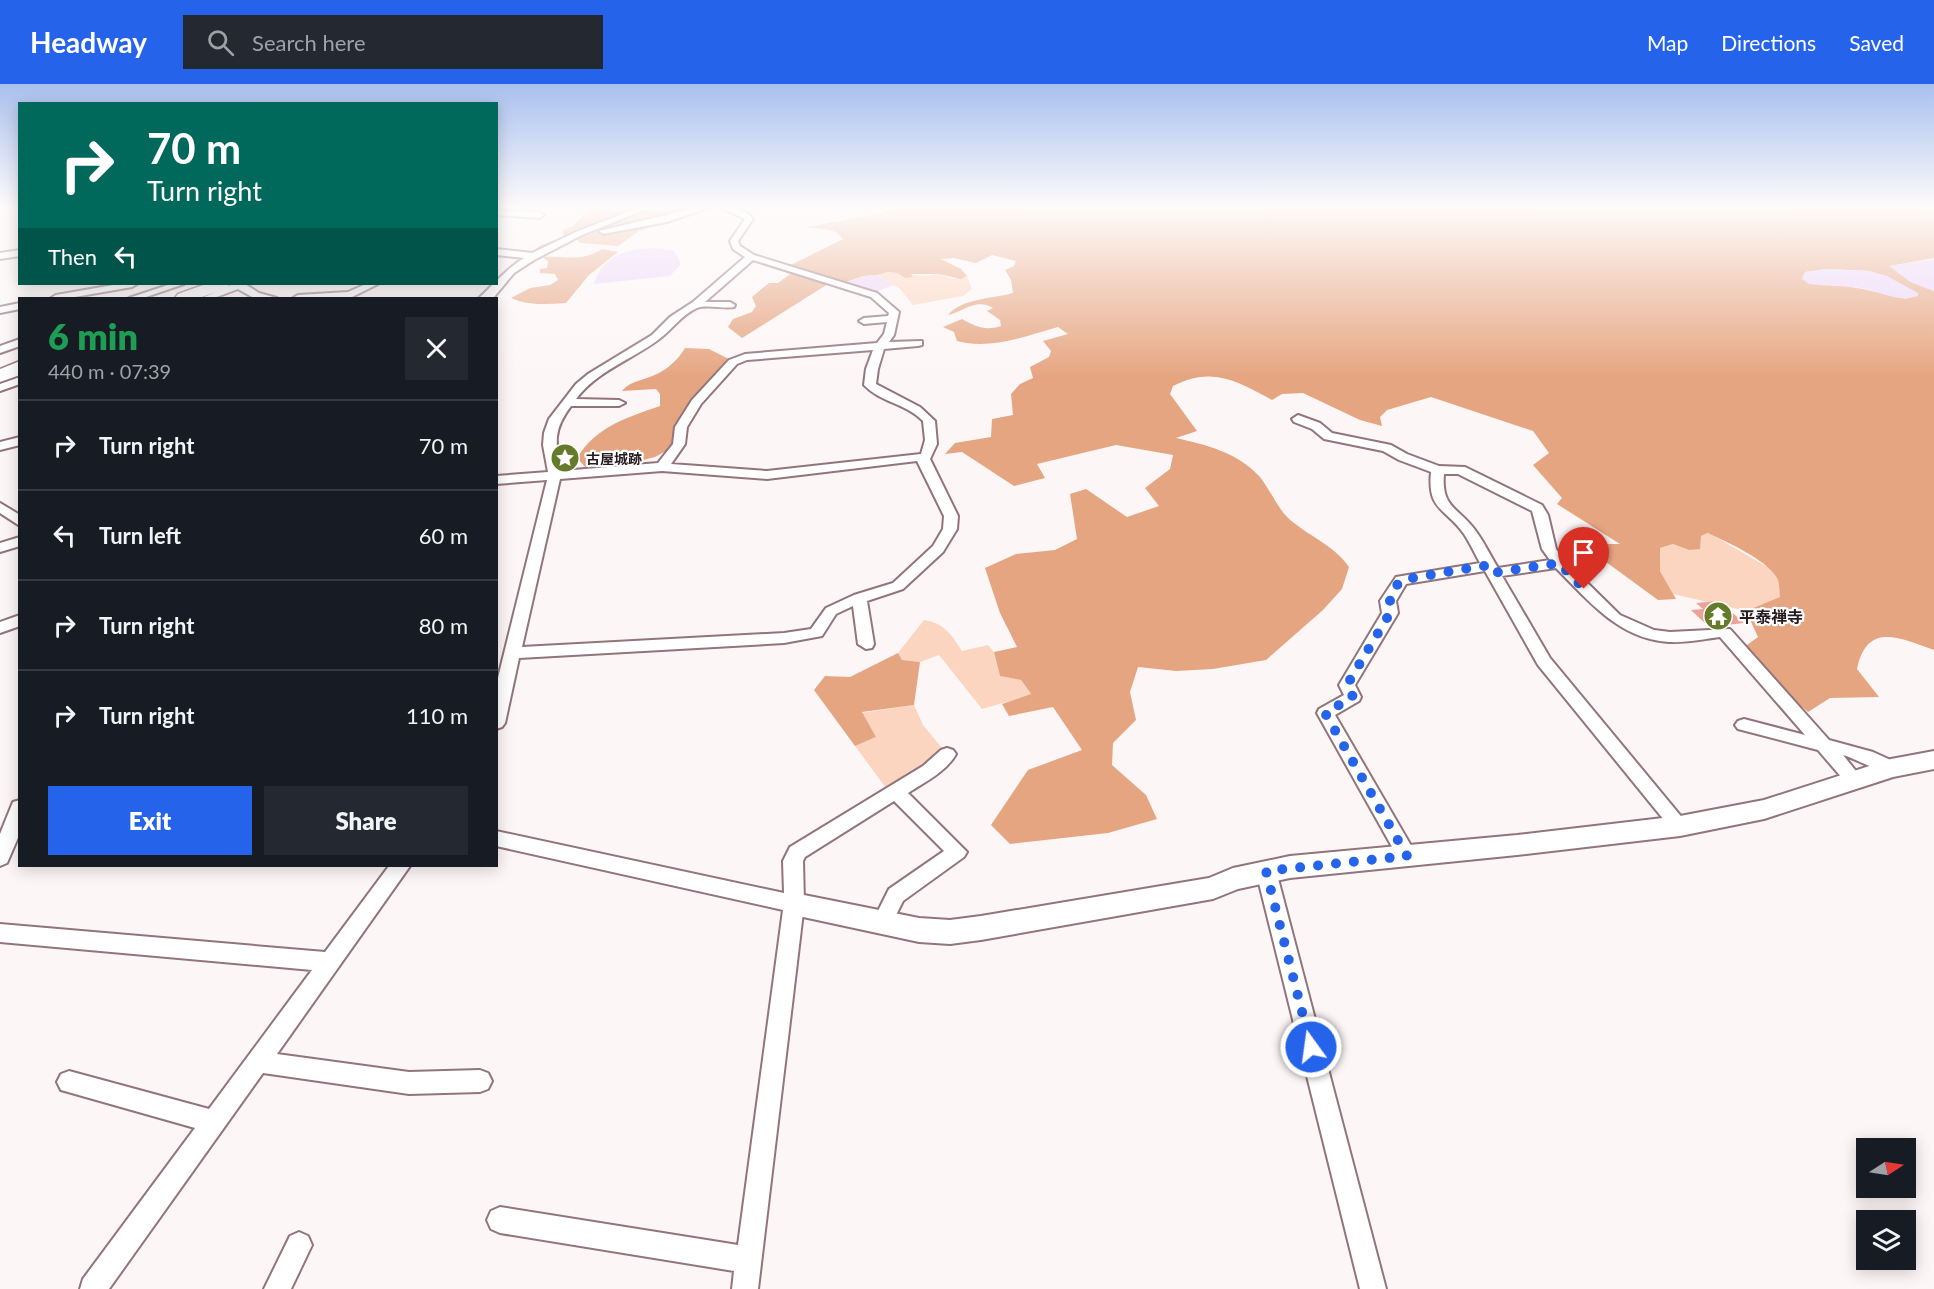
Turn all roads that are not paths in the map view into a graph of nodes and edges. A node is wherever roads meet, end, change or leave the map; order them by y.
1 (520, 264) edge
2 (744, 264) edge
3 (774, 264) edge
4 (127, 285) edge
5 (176, 285) edge
6 (231, 285) edge
7 (233, 285) edge
8 (236, 285) edge
9 (371, 285) edge
10 (61, 297) edge
11 (137, 297) edge
12 (188, 297) edge
13 (209, 297) edge
14 (251, 297) edge
15 (350, 297) edge
16 (486, 297) edge
17 (730, 305) dead end
18 (18, 306) edge
19 (704, 307) junction
20 (0, 310) edge
21 (892, 319) junction
22 (864, 321) dead end
23 (18, 343) edge
24 (918, 343) dead end
25 (880, 346) junction
26 (0, 350) edge
27 (18, 358) edge
28 (0, 364) edge
29 (18, 367) edge
30 (0, 374) edge
31 (18, 381) edge
32 (0, 388) edge
33 (566, 402) junction
34 (619, 403) dead end
35 (1298, 418) dead end
36 (18, 442) edge
37 (0, 446) edge
38 (924, 459) junction
39 (662, 467) junction
40 (1438, 470) junction
41 (555, 474) junction
42 (498, 480) edge
43 (0, 507) edge
44 (18, 520) edge
45 (18, 542) edge
46 (0, 548) edge
47 (1559, 563) junction
48 (1491, 569) junction
49 (859, 598) junction
50 (18, 621) edge
51 (0, 628) edge
52 (866, 644) dead end
53 (515, 652) junction
54 (498, 716) edge
55 (1744, 725) dead end
56 (1823, 744) junction
57 (947, 754) dead end
58 (1934, 760) edge
59 (1891, 768) junction
60 (1855, 781) junction
61 (896, 792) junction
62 (18, 812) edge
63 (1680, 826) junction
64 (498, 838) edge
65 (1407, 856) junction
66 (0, 858) edge
67 (399, 867) edge
68 (1266, 871) junction
69 (794, 904) junction
70 (882, 923) junction
71 (0, 933) edge
72 (330, 962) junction
73 (258, 1062) junction
74 (480, 1081) dead end
75 (69, 1082) dead end
76 (214, 1122) junction
77 (500, 1220) dead end
78 (299, 1245) dead end
79 (750, 1260) junction
80 (93, 1289) edge
81 (277, 1289) edge
82 (745, 1289) edge
83 (1373, 1289) edge

1 - 16 street
2 - 19 street
3 - 21 street
4 - 10 street
5 - 11 street
6 - 12 highway
7 - 13 street
8 - 14 street
9 - 15 street
17 - 19 street
18 - 20 street
19 - 33 street
21 - 22 street
21 - 25 street
23 - 26 street
24 - 25 street
25 - 38 street
25 - 39 street
27 - 28 highway
29 - 30 highway
31 - 32 street
33 - 34 street
33 - 41 street
35 - 40 street
36 - 37 street
38 - 39 street
38 - 49 street
39 - 41 street
40 - 47 street
40 - 48 street
41 - 42 street
41 - 53 street
43 - 44 street
45 - 46 street
47 - 48 street
47 - 56 street
48 - 63 street
48 - 65 street
49 - 52 street
49 - 53 street
50 - 51 street
53 - 54 street
55 - 56 street
56 - 59 street
56 - 60 street
57 - 61 street
58 - 59 street
59 - 60 street
60 - 63 street
61 - 69 street
61 - 70 street
62 - 66 street
63 - 65 street
64 - 69 street
65 - 68 street
67 - 72 street
68 - 70 street
68 - 83 street
69 - 70 street
69 - 79 street
71 - 72 street
72 - 73 street
73 - 74 street
73 - 76 street
75 - 76 street
76 - 80 street
77 - 79 street
78 - 81 street
79 - 82 street

